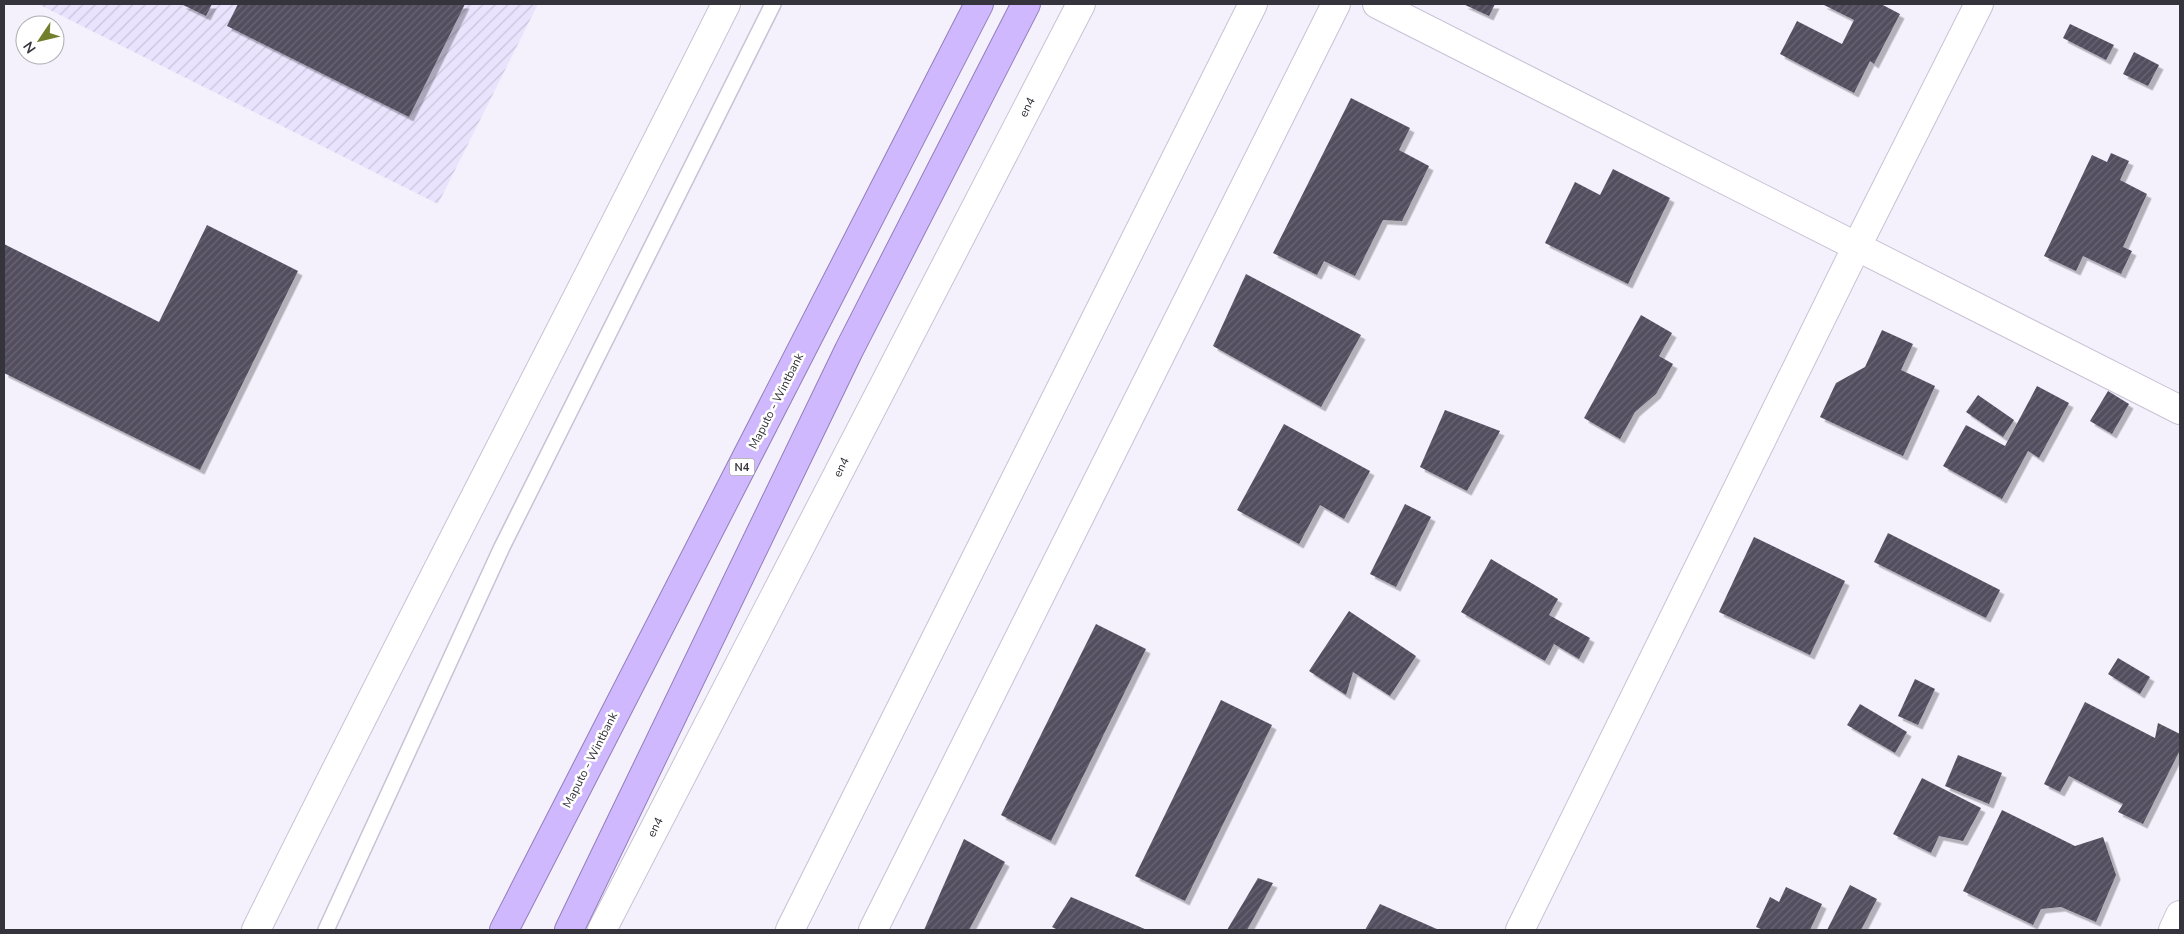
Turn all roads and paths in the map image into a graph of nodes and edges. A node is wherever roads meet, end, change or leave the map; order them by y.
1 (726, 4) edge
2 (773, 4) edge
3 (979, 4) edge
4 (1026, 4) edge
5 (1081, 4) edge
6 (1253, 4) edge
7 (1336, 4) edge
8 (1378, 4) edge
9 (1979, 4) edge
10 (1857, 246) junction
11 (2180, 410) edge
12 (2180, 915) edge
13 (256, 930) edge
14 (326, 930) edge
15 (504, 930) edge
16 (569, 930) edge
17 (602, 930) edge
18 (790, 930) edge
19 (873, 930) edge
20 (1520, 930) edge
21 (2173, 930) edge

1 - 13 street
2 - 14 lane
3 - 15 highway, Maputo - Wintbank / N4
4 - 16 highway
5 - 17 street, en4
6 - 18 street
7 - 19 street
8 - 10 street
9 - 10 street
10 - 11 street
10 - 20 street
12 - 21 street

